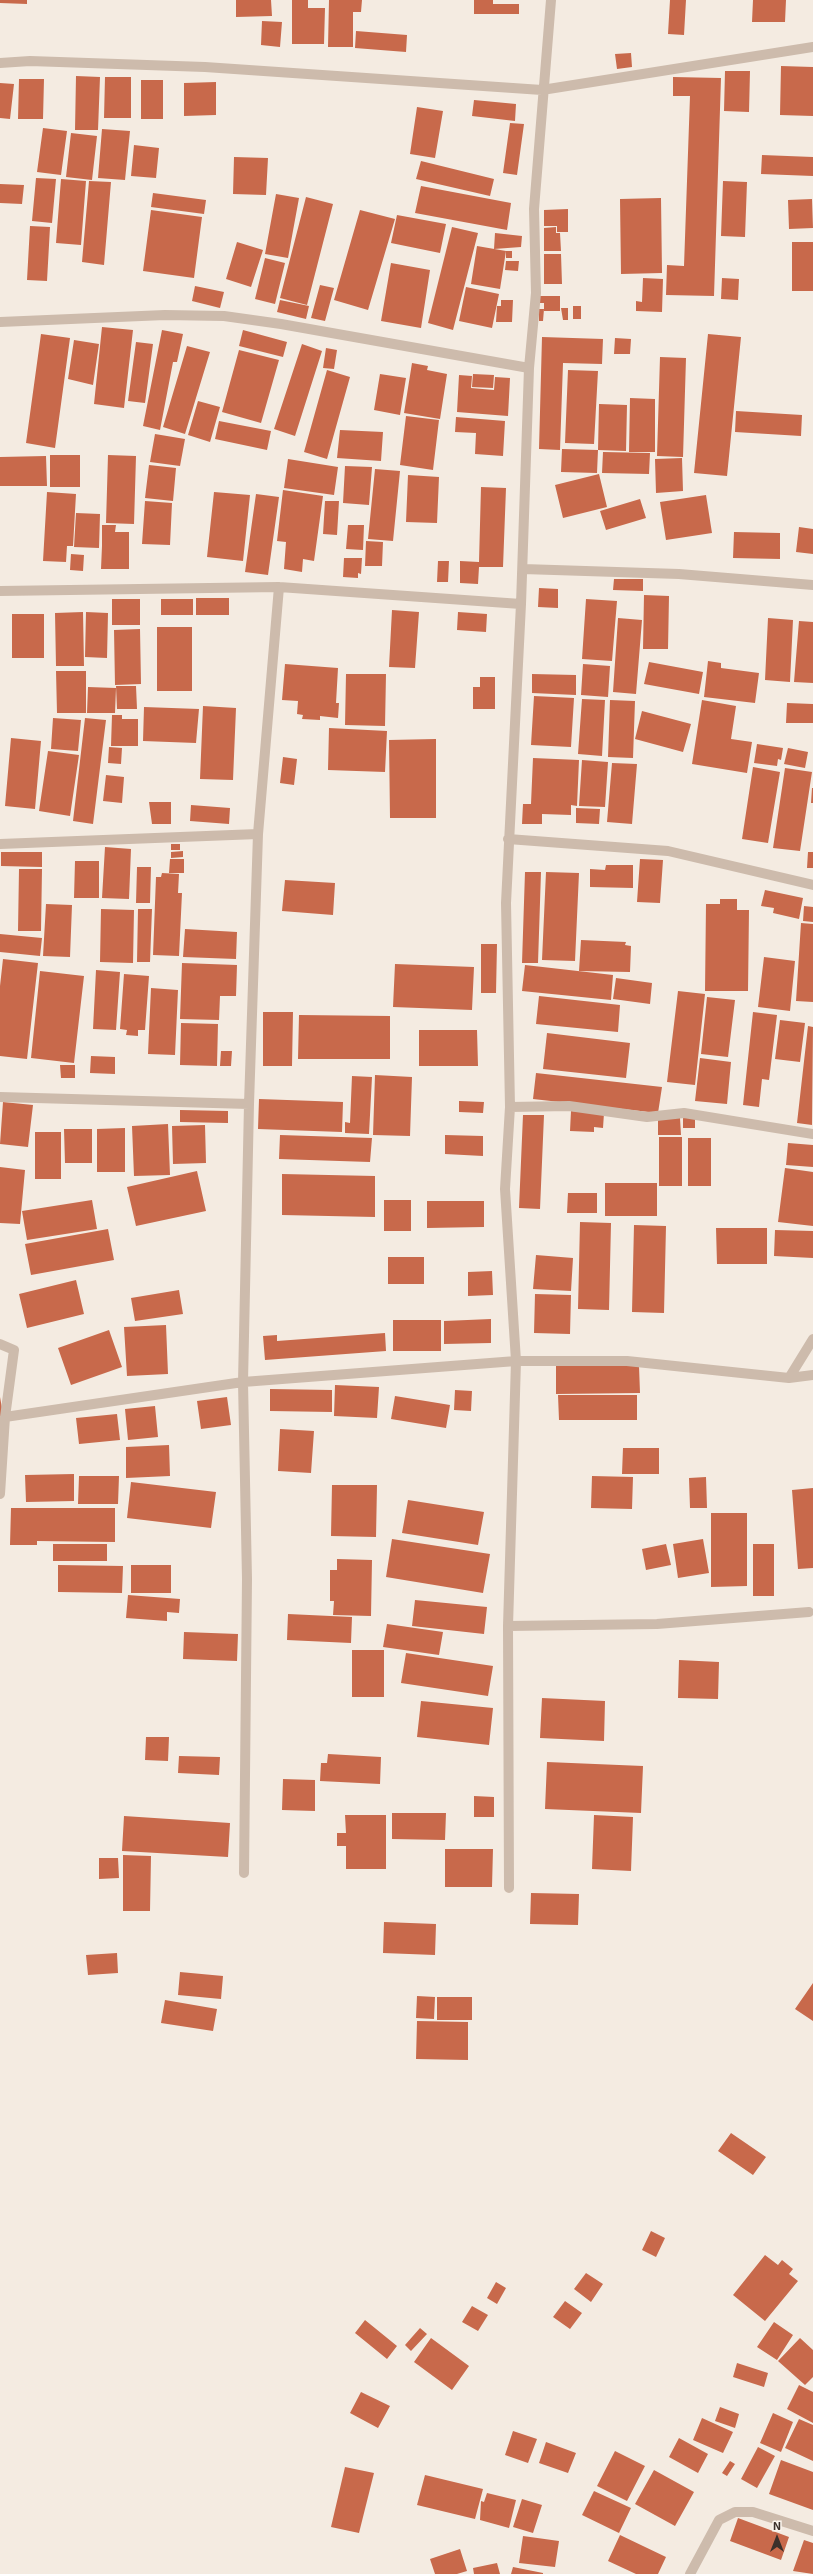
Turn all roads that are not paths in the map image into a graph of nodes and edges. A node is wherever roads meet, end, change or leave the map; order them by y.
1 (551, 0) edge
2 (813, 47) edge
3 (0, 63) edge
4 (542, 90) junction
5 (0, 322) edge
6 (528, 368) junction
7 (523, 569) junction
8 (813, 585) edge
9 (279, 587) junction
10 (0, 591) edge
11 (521, 604) junction
12 (258, 834) junction
13 (508, 839) junction
14 (0, 844) edge
15 (813, 885) edge
16 (0, 1096) edge
17 (249, 1104) junction
18 (510, 1107) junction
19 (813, 1134) edge
20 (813, 1339) edge
21 (0, 1344) edge
22 (516, 1361) junction
23 (813, 1375) edge
24 (789, 1378) junction
25 (243, 1382) junction
26 (5, 1417) junction
27 (0, 1494) edge
28 (809, 1612) dead end
29 (508, 1626) junction
30 (244, 1874) dead end
31 (509, 1888) dead end
32 (813, 2532) edge
33 (690, 2574) edge

1 - 4 street
2 - 4 street
3 - 4 street
4 - 6 street
5 - 6 street
6 - 7 street
7 - 8 street
7 - 11 street
9 - 10 street
9 - 11 street
9 - 12 street
11 - 13 street
12 - 14 street
12 - 17 street
13 - 15 street
13 - 18 street
16 - 17 street
17 - 25 street
18 - 19 street
18 - 22 street
20 - 24 street
21 - 26 street
22 - 24 street
22 - 25 street
22 - 29 street
23 - 24 street
25 - 26 street
25 - 30 street
26 - 27 street
28 - 29 street
29 - 31 street
32 - 33 street

